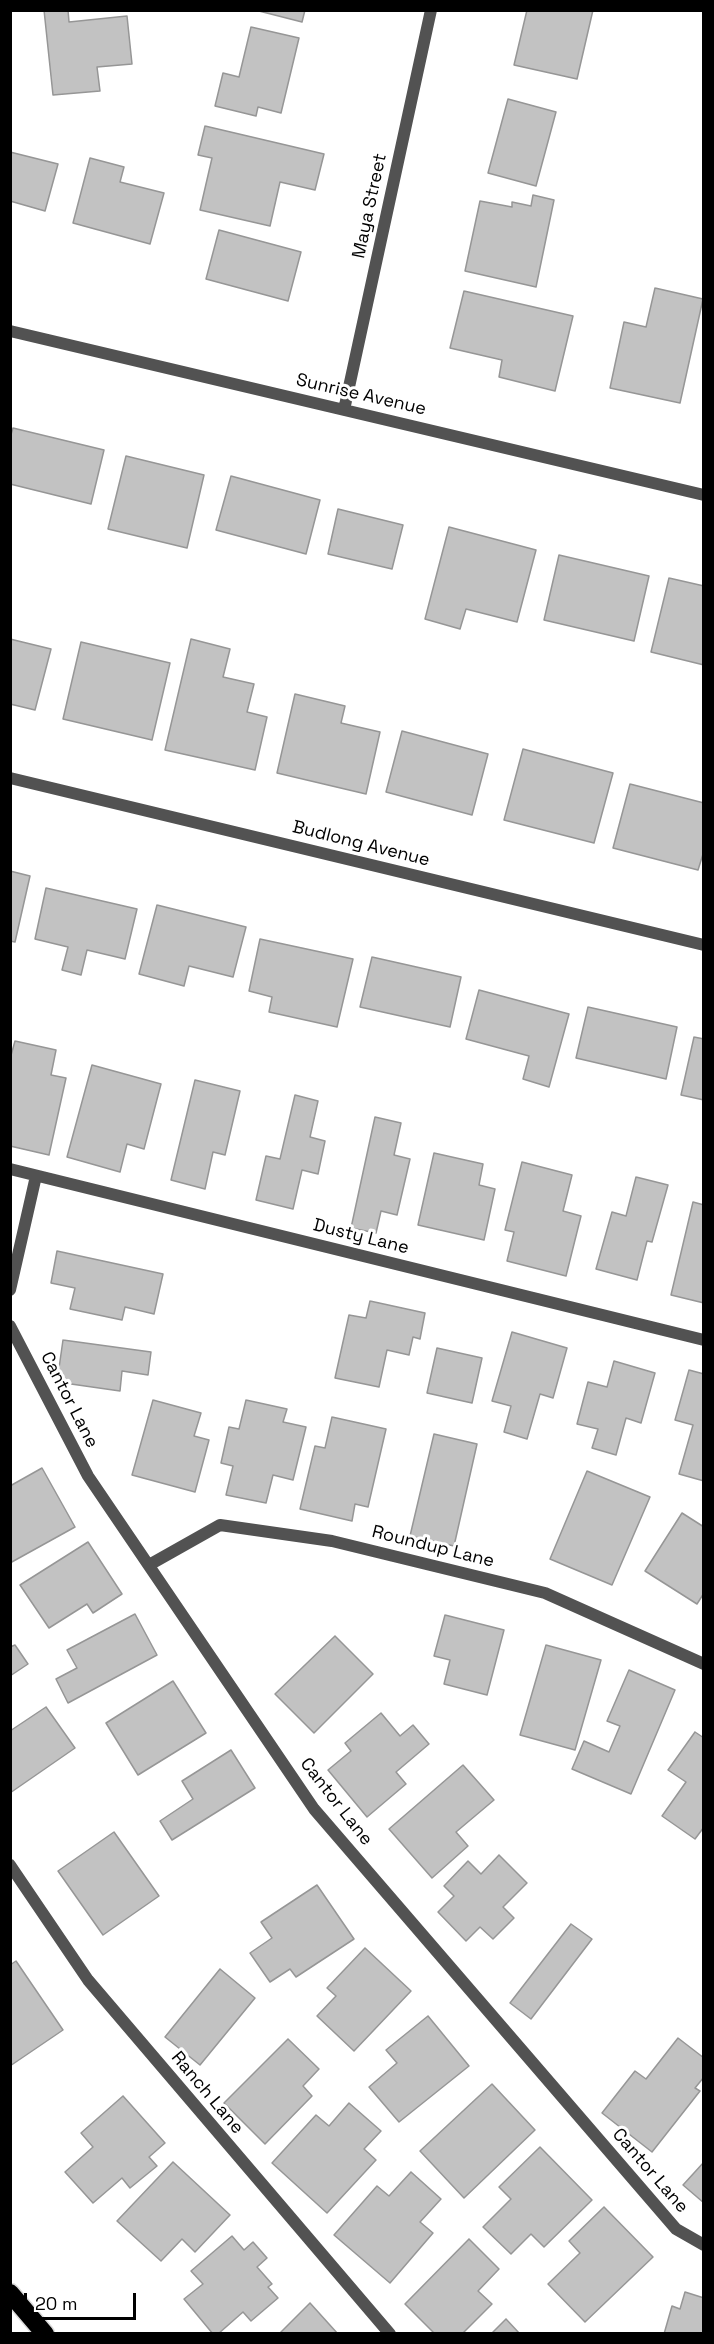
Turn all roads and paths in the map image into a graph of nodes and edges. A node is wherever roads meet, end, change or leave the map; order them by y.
1 (431, 10) edge
2 (10, 331) edge
3 (344, 410) junction
4 (704, 495) edge
5 (10, 778) edge
6 (704, 945) edge
7 (10, 1169) edge
8 (36, 1176) junction
9 (10, 1290) edge
10 (10, 1326) edge
11 (704, 1340) edge
12 (149, 1565) junction
13 (704, 1664) edge
14 (10, 1865) edge
15 (704, 2245) edge
16 (10, 2293) edge
17 (45, 2334) edge
18 (390, 2334) edge

1 - 3 street, Maya Street
2 - 3 street, Sunrise Avenue
3 - 4 street, Sunrise Avenue
5 - 6 street, Budlong Avenue
7 - 8 street, Dusty Lane
8 - 9 street
8 - 11 street, Dusty Lane
10 - 12 street, Cantor Lane
12 - 13 street, Roundup Lane
12 - 15 street, Cantor Lane
14 - 18 street, Ranch Lane
16 - 17 highway

